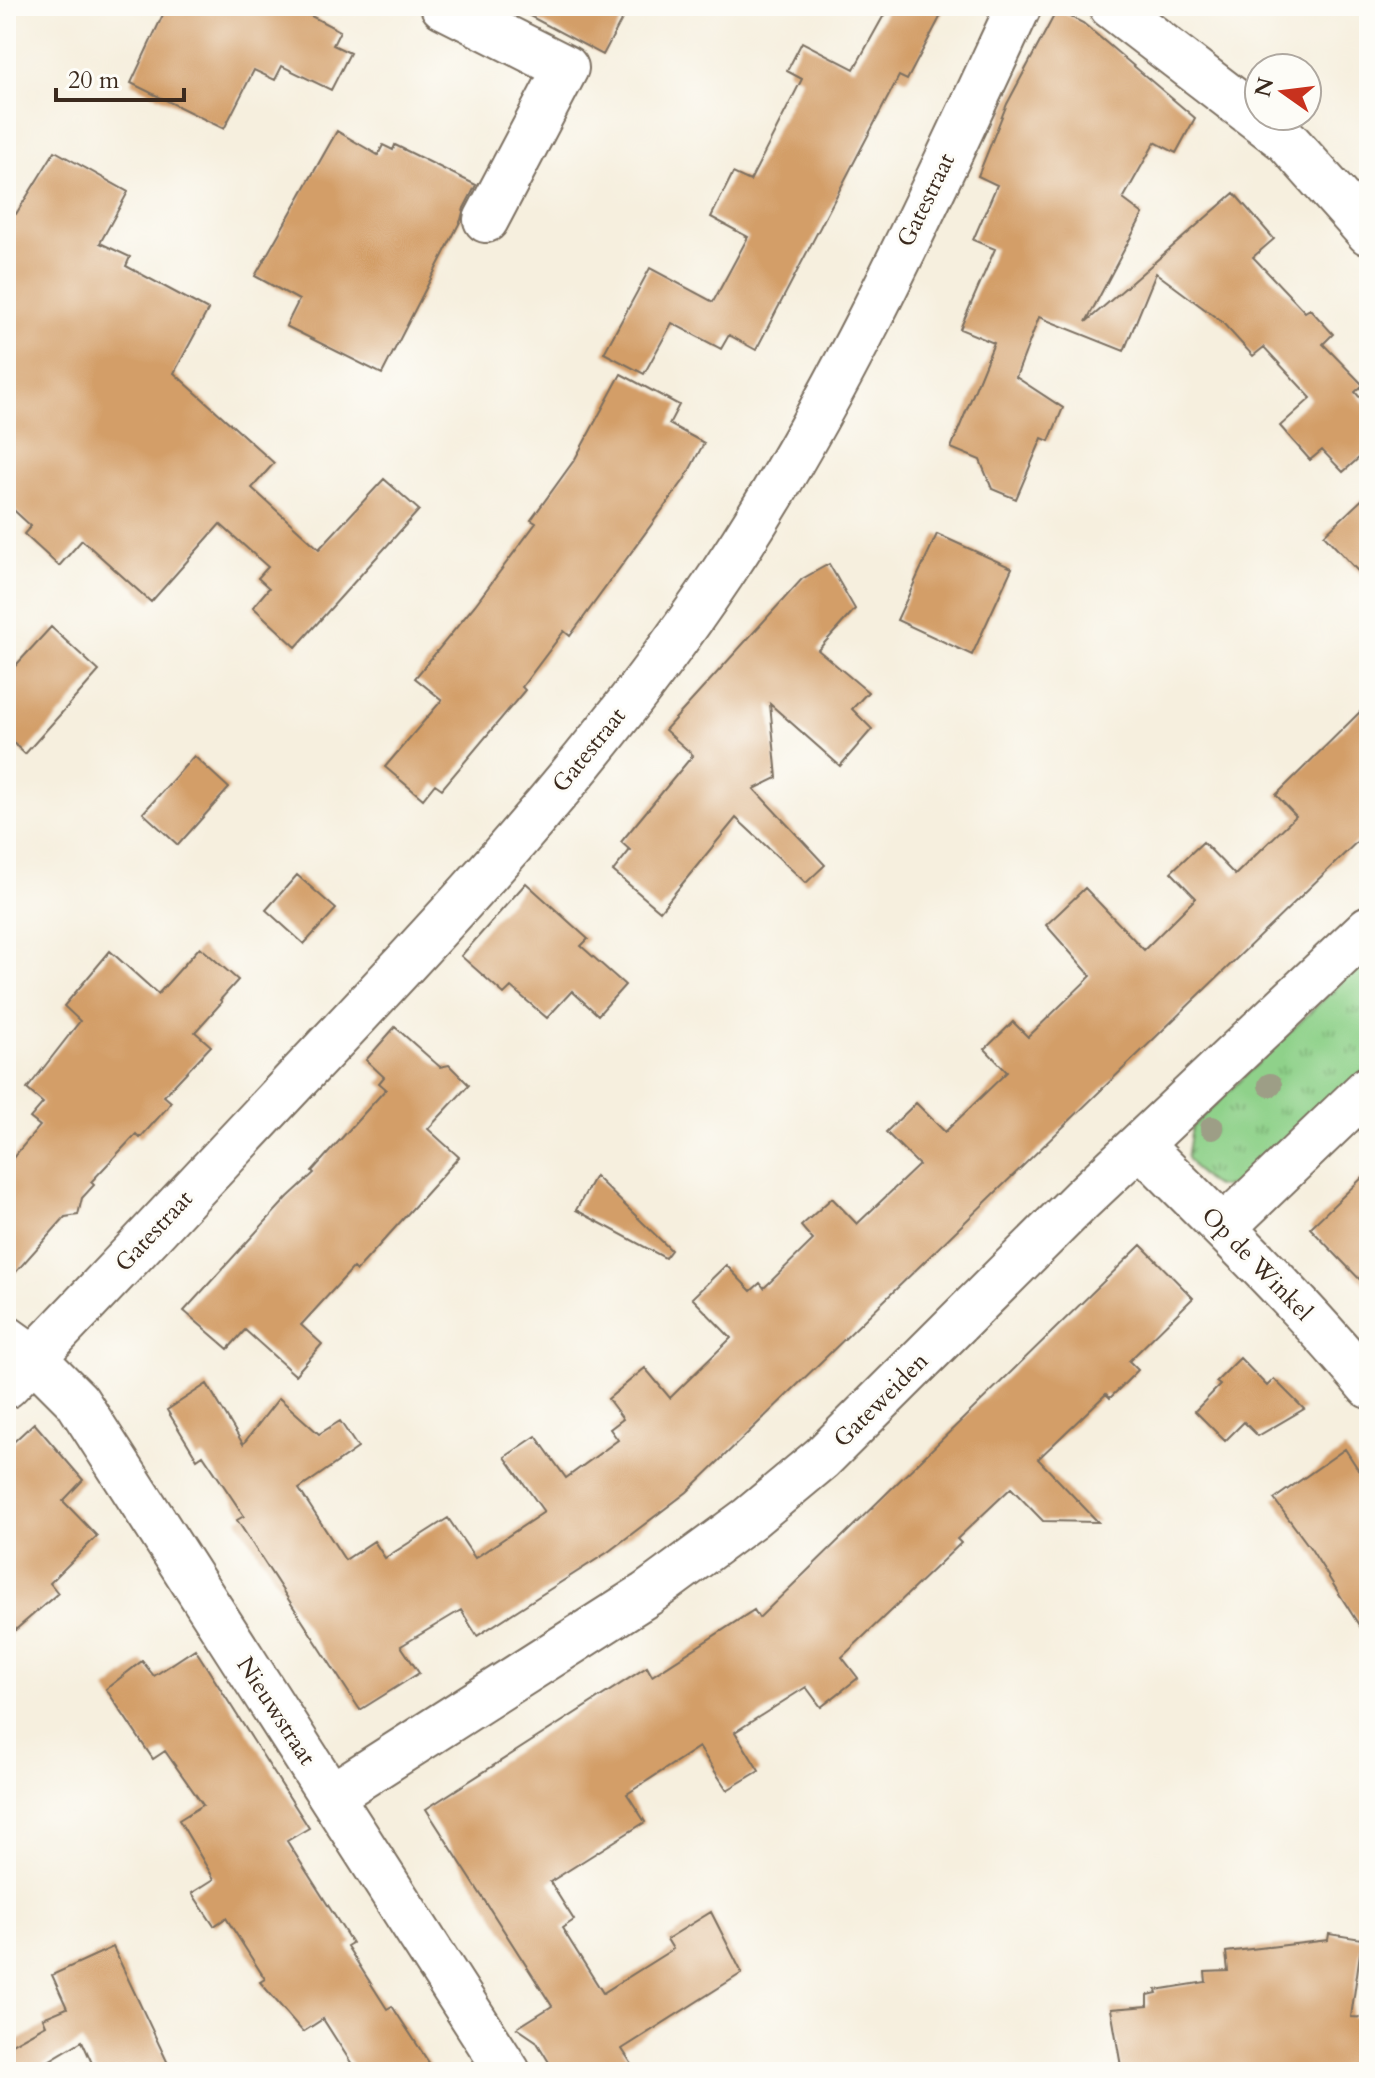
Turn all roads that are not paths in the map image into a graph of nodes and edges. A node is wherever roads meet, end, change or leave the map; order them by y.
1 (443, 6) edge
2 (1019, 6) edge
3 (1111, 6) edge
4 (486, 220) dead end
5 (1369, 233) edge
6 (1369, 928) edge
7 (1369, 1088) edge
8 (1141, 1146) junction
9 (1223, 1228) junction
10 (15, 1361) edge
11 (1369, 1386) edge
12 (331, 1796) junction
13 (508, 2072) edge

1 - 4 street
2 - 10 street, Gatestraat
3 - 5 street
6 - 8 street, Gateweiden
7 - 9 street
8 - 9 street, Op de Winkel
8 - 12 street, Gateweiden
9 - 11 street, Op de Winkel
10 - 12 street, Nieuwstraat
12 - 13 street, Nieuwstraat

